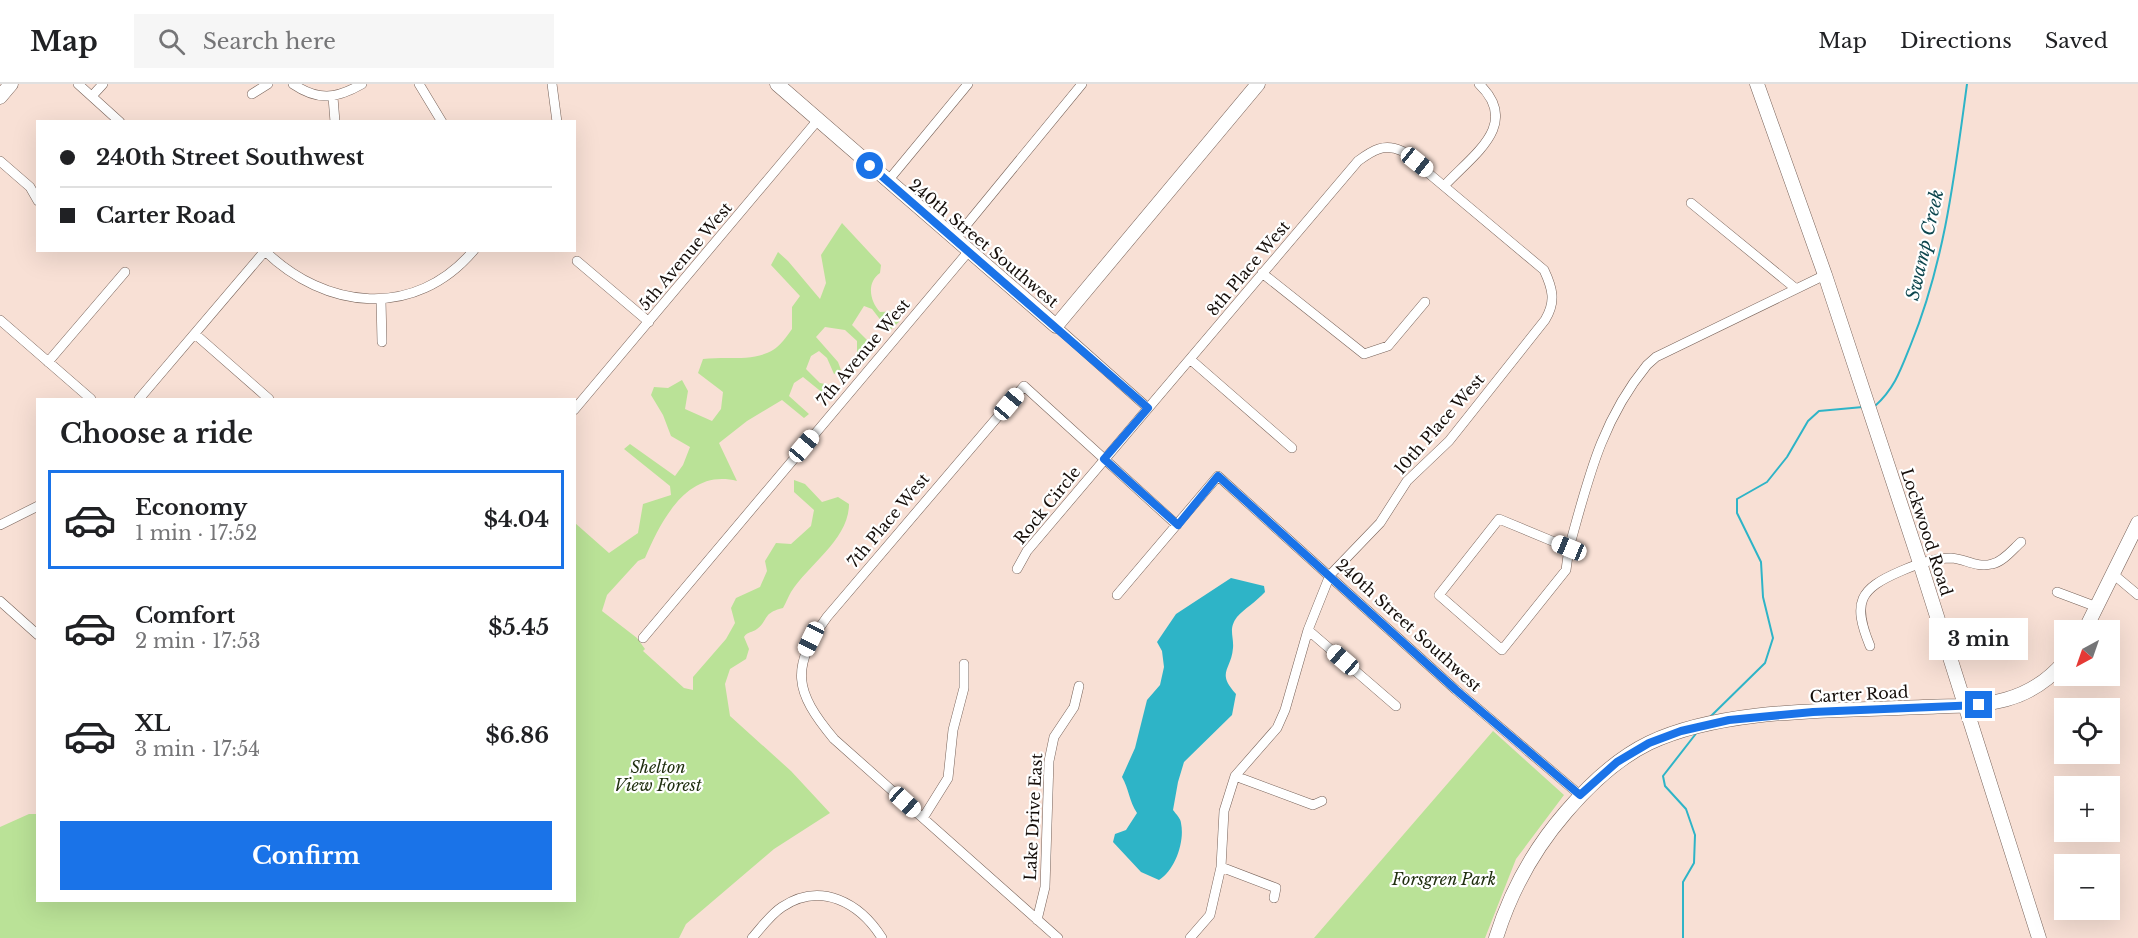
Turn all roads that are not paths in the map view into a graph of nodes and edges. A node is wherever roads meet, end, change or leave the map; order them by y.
1 (11, 84) edge
2 (78, 84) edge
3 (102, 84) edge
4 (268, 84) edge
5 (293, 84) edge
6 (362, 84) edge
7 (419, 84) edge
8 (552, 84) edge
9 (777, 84) edge
10 (968, 84) edge
11 (1082, 84) edge
12 (1258, 84) edge
13 (1479, 84) edge
14 (1757, 84) edge
15 (252, 94) dead end
16 (92, 96) junction
17 (0, 97) edge
18 (333, 97) junction
19 (118, 120) edge
20 (335, 120) edge
21 (441, 120) edge
22 (557, 120) edge
23 (817, 121) junction
24 (0, 161) edge
25 (887, 182) junction
26 (1445, 185) junction
27 (36, 198) edge
28 (1691, 203) dead end
29 (954, 240) junction
30 (263, 252) edge
31 (265, 252) edge
32 (472, 252) edge
33 (968, 252) junction
34 (577, 261) dead end
35 (125, 272) dead end
36 (1262, 273) junction
37 (1825, 275) junction
38 (1795, 288) junction
39 (381, 300) junction
40 (1425, 302) dead end
41 (0, 320) edge
42 (649, 322) junction
43 (1056, 326) junction
44 (195, 334) junction
45 (382, 342) dead end
46 (1191, 360) junction
47 (48, 362) junction
48 (90, 398) edge
49 (140, 398) edge
50 (268, 398) edge
51 (576, 408) edge
52 (1148, 408) junction
53 (1292, 448) dead end
54 (1104, 459) junction
55 (36, 507) edge
56 (2138, 523) edge
57 (0, 525) edge
58 (1178, 525) junction
59 (2021, 542) dead end
60 (1569, 548) junction
61 (1920, 563) junction
62 (1017, 569) dead end
63 (2113, 574) junction
64 (1330, 575) junction
65 (2057, 592) dead end
66 (1118, 595) dead end
67 (2138, 595) edge
68 (0, 602) edge
69 (2097, 607) junction
70 (2090, 620) edge
71 (1308, 630) junction
72 (36, 633) edge
73 (643, 638) dead end
74 (1870, 646) dead end
75 (964, 664) dead end
76 (2054, 672) edge
77 (1079, 686) dead end
78 (1396, 706) dead end
79 (1967, 706) junction
80 (1234, 776) junction
81 (1580, 795) junction
82 (1322, 801) dead end
83 (922, 818) junction
84 (1221, 867) junction
85 (1274, 898) dead end
86 (1036, 920) junction
87 (752, 938) edge
88 (882, 938) edge
89 (1058, 938) edge
90 (1190, 938) edge
91 (1496, 938) edge
92 (2039, 938) edge

1 - 17 street
2 - 16 street
3 - 16 street
4 - 15 street
5 - 18 street
6 - 18 street
7 - 21 street
8 - 22 street
9 - 23 street, 240th Street Southwest
10 - 25 street
11 - 29 street
12 - 43 street
13 - 26 street
14 - 37 street, Lockwood Road
16 - 19 street
18 - 20 street
23 - 25 street, 240th Street Southwest
23 - 42 street, 5th Avenue West
24 - 27 street
25 - 29 street, 240th Street Southwest
26 - 36 street, 8th Place West
26 - 64 street, 10th Place West
28 - 38 street
29 - 33 street, 240th Street Southwest
30 - 44 street
31 - 39 street
32 - 39 street
33 - 43 street, 240th Street Southwest
33 - 73 street, 7th Avenue West
34 - 42 street
35 - 47 street
36 - 40 street
36 - 46 street, 8th Place West
37 - 38 street
37 - 61 street, Lockwood Road
38 - 60 street
39 - 45 street
41 - 47 street
42 - 51 street, 5th Avenue West
43 - 52 street, 240th Street Southwest
44 - 49 street
44 - 50 street
46 - 52 street, 8th Place West
46 - 53 street
47 - 48 street
52 - 54 street, Rock Circle
54 - 58 street
54 - 62 street, Rock Circle
54 - 83 street, 7th Place West
55 - 57 street
56 - 63 street
58 - 64 street, 240th Street Southwest
58 - 66 street
59 - 61 street
60 - 60 street
61 - 74 street
61 - 79 street, Lockwood Road
63 - 67 street
63 - 69 street
64 - 71 street
64 - 81 street, 240th Street Southwest
65 - 69 street
68 - 72 street
69 - 70 street
71 - 78 street
71 - 80 street
75 - 83 street
76 - 79 street, Carter Road
77 - 86 street, Lake Drive East
79 - 81 street, Carter Road
79 - 92 street, Lockwood Road
80 - 82 street
80 - 84 street
81 - 91 street, Carter Road
83 - 86 street
84 - 85 street
84 - 90 street
86 - 89 street
87 - 88 street

